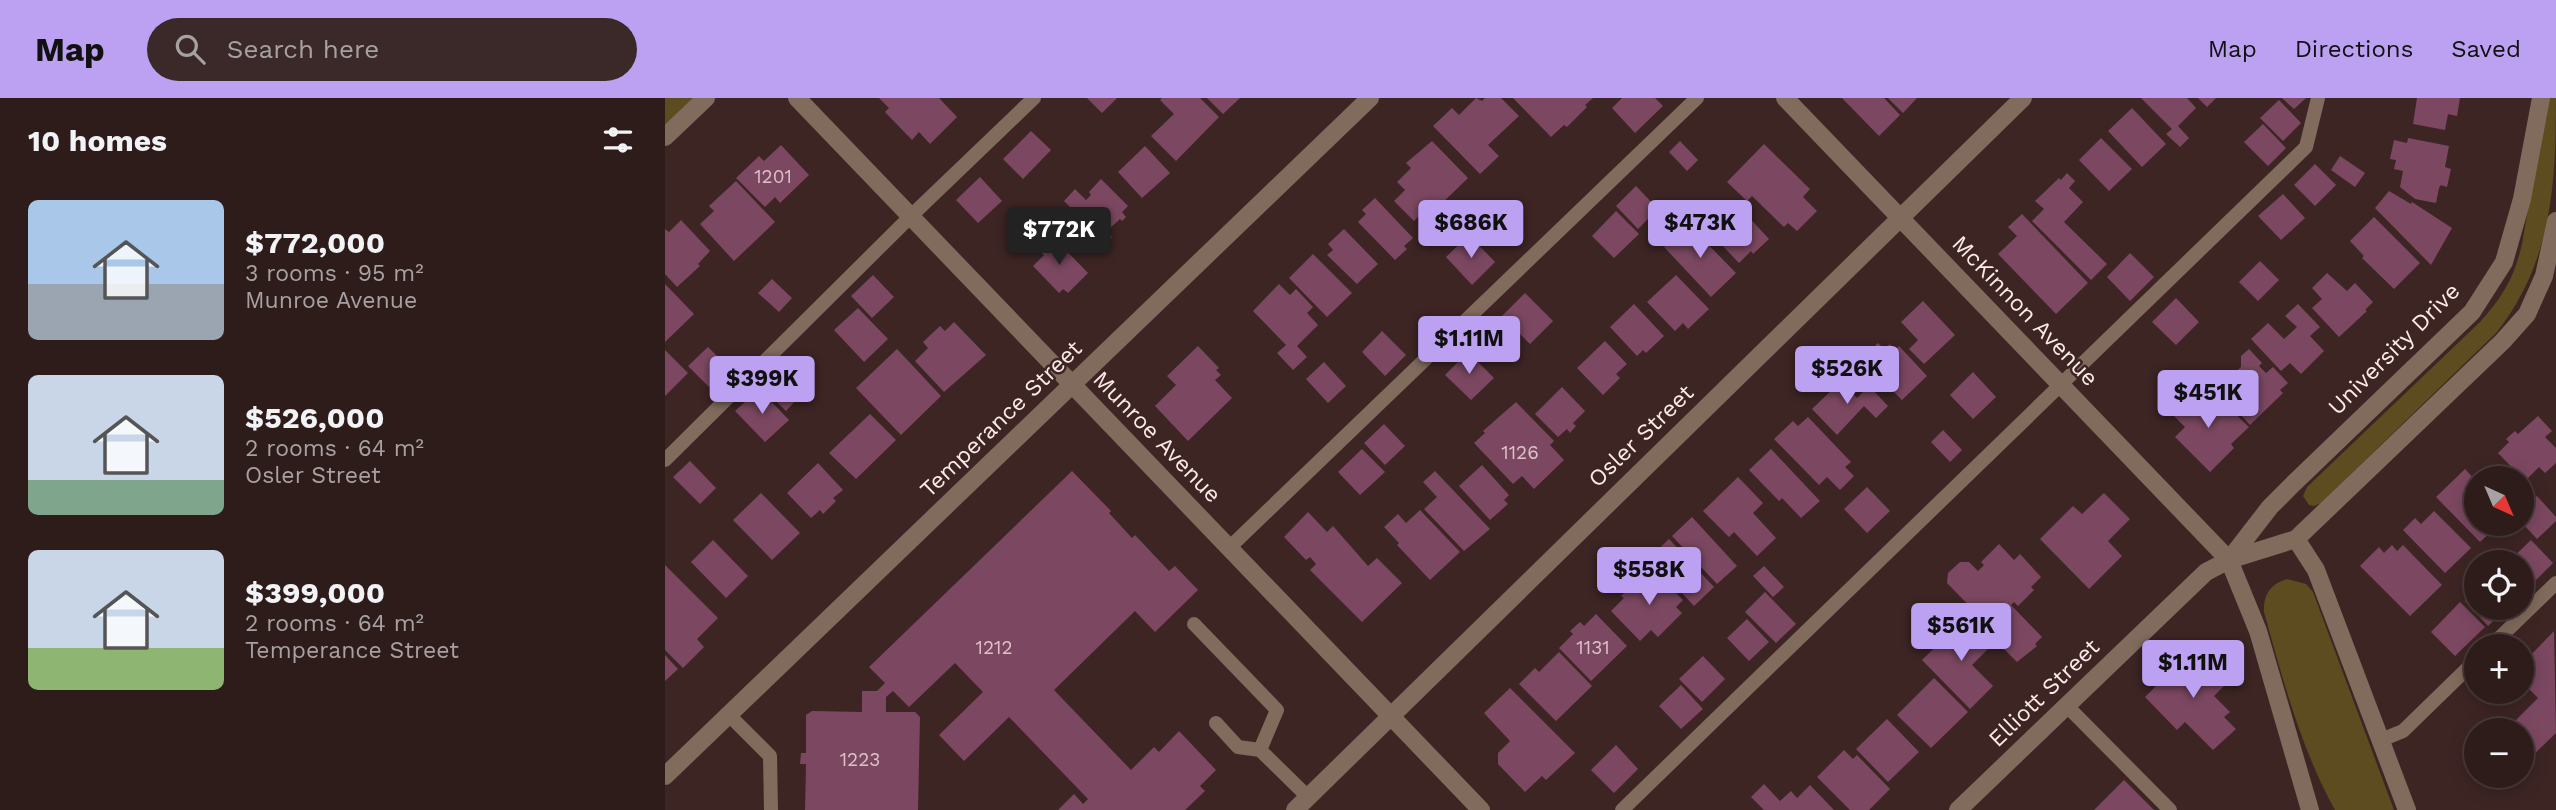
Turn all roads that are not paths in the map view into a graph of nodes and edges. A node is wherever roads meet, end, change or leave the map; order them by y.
1 (706, 98) edge
2 (797, 98) edge
3 (1034, 98) edge
4 (1370, 98) edge
5 (1697, 98) edge
6 (1786, 98) edge
7 (2023, 98) edge
8 (2318, 98) edge
9 (2540, 98) edge
10 (665, 137) edge
11 (911, 216) junction
12 (1899, 217) junction
13 (2556, 221) edge
14 (2062, 383) junction
15 (1073, 384) junction
16 (665, 460) edge
17 (2296, 539) junction
18 (1229, 548) junction
19 (2229, 560) junction
20 (2556, 583) edge
21 (1194, 624) dead end
22 (2503, 634) edge
23 (2464, 672) edge
24 (2066, 705) junction
25 (728, 714) junction
26 (1390, 717) junction
27 (1216, 723) dead end
28 (2381, 740) junction
29 (1260, 750) junction
30 (665, 776) edge
31 (1308, 797) junction
32 (771, 810) edge
33 (1295, 810) edge
34 (1481, 810) edge
35 (1622, 810) edge
36 (1958, 810) edge
37 (2170, 810) edge
38 (2310, 810) edge
39 (2407, 810) edge

1 - 10 street
2 - 11 street, Munroe Avenue
3 - 11 lane
4 - 15 street, Temperance Street
5 - 18 lane
6 - 12 street, McKinnon Avenue
7 - 12 street, Osler Street
8 - 14 lane
9 - 19 street, University Drive
11 - 15 street, Munroe Avenue
11 - 16 lane
12 - 14 street, McKinnon Avenue
12 - 26 street, Osler Street
13 - 17 street
14 - 19 street, McKinnon Avenue
14 - 35 lane
15 - 18 street, Munroe Avenue
15 - 25 street, Temperance Street
17 - 19 street
17 - 28 street
18 - 26 street, Munroe Avenue
19 - 24 street, Elliott Street
19 - 38 street
20 - 22 lane
21 - 29 lane
23 - 28 lane
24 - 36 street, Elliott Street
24 - 37 lane
25 - 30 street, Temperance Street
25 - 32 lane
26 - 31 street, Osler Street
26 - 34 street, Munroe Avenue
27 - 29 lane
28 - 39 street
29 - 31 lane
31 - 33 street, Osler Street

